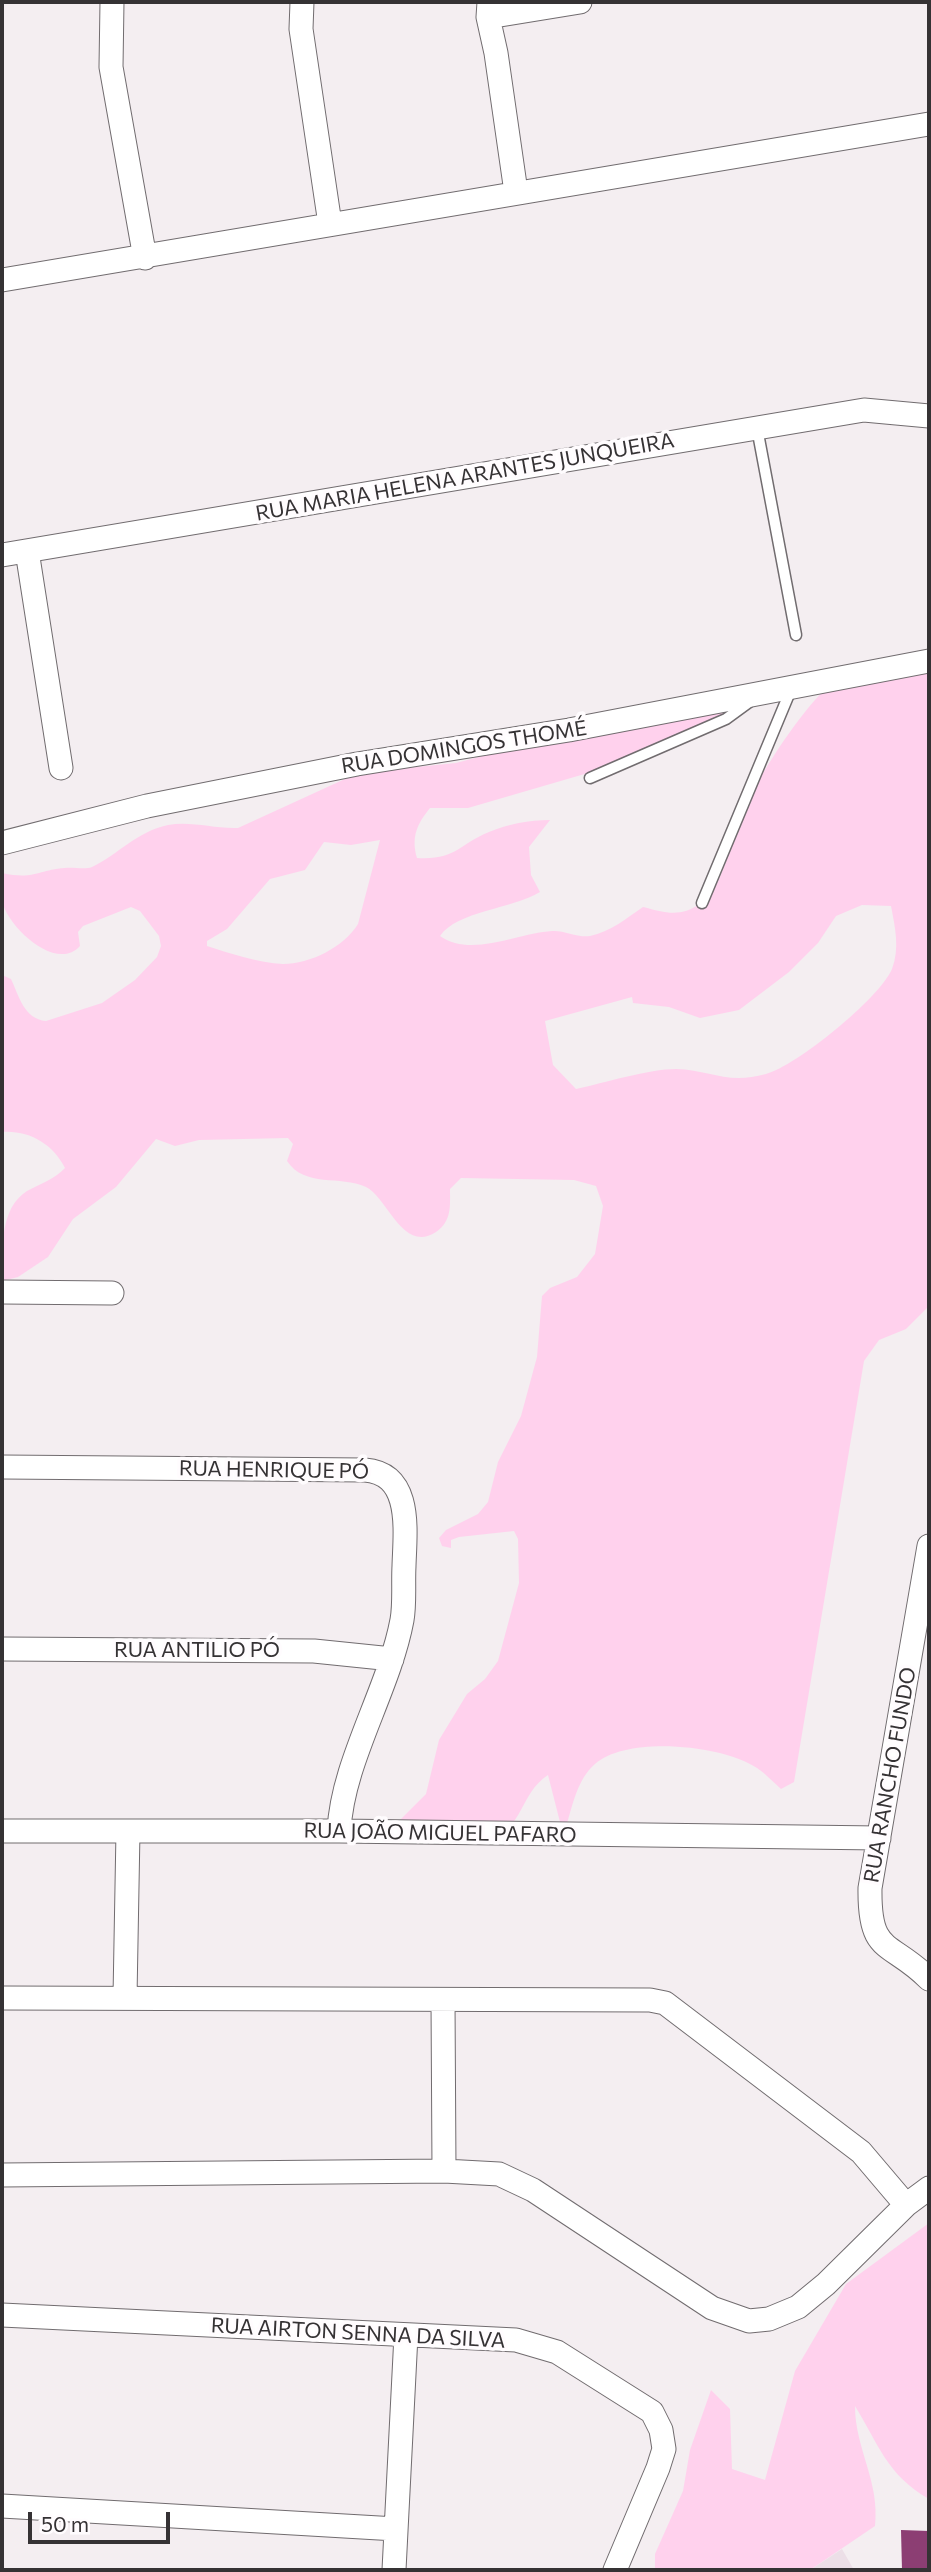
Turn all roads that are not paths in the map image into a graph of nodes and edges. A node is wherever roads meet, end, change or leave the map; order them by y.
1 (112, 2) edge
2 (302, 2) edge
3 (580, 2) edge
4 (488, 10) edge
5 (929, 124) edge
6 (516, 192) junction
7 (330, 224) junction
8 (145, 258) junction
9 (2, 281) edge
10 (929, 416) edge
11 (757, 428) junction
12 (27, 551) junction
13 (2, 555) edge
14 (796, 635) dead end
15 (929, 661) edge
16 (792, 687) junction
17 (763, 693) junction
18 (61, 768) dead end
19 (590, 778) dead end
20 (2, 843) edge
21 (702, 904) dead end
22 (2, 1292) edge
23 (112, 1293) dead end
24 (2, 1467) edge
25 (928, 1562) edge
26 (2, 1648) edge
27 (392, 1660) junction
28 (2, 1831) edge
29 (339, 1831) junction
30 (128, 1832) junction
31 (879, 1838) junction
32 (929, 1979) edge
33 (125, 1997) junction
34 (2, 1998) edge
35 (443, 2000) junction
36 (444, 2171) junction
37 (2, 2175) edge
38 (929, 2188) edge
39 (906, 2205) junction
40 (2, 2315) edge
41 (405, 2335) junction
42 (2, 2507) edge
43 (396, 2529) junction
44 (394, 2570) edge
45 (615, 2570) edge

1 - 8 street
2 - 7 street
3 - 4 street
4 - 6 street
5 - 6 street
6 - 7 street
7 - 8 street
8 - 9 street
10 - 11 street, RUA MARIA HELENA ARANTES JUNQUEIRA
11 - 12 street, RUA MARIA HELENA ARANTES JUNQUEIRA
11 - 14 lane
12 - 13 street, RUA MARIA HELENA ARANTES JUNQUEIRA
12 - 18 street
15 - 16 street, RUA DOMINGOS THOMÉ
16 - 17 street, RUA DOMINGOS THOMÉ
16 - 21 lane
17 - 19 lane
17 - 20 street, RUA DOMINGOS THOMÉ
22 - 23 street
24 - 27 street, RUA HENRIQUE PÓ
25 - 31 street, RUA RANCHO FUNDO
26 - 27 street, RUA ANTILIO PÓ
27 - 29 street, RUA HENRIQUE PÓ
28 - 30 street, RUA JOÃO MIGUEL PAFARO
29 - 30 street, RUA JOÃO MIGUEL PAFARO
29 - 31 street, RUA JOÃO MIGUEL PAFARO
30 - 33 street
31 - 32 street, RUA RANCHO FUNDO
33 - 34 street
33 - 35 street
35 - 36 street
35 - 39 street
36 - 37 street
36 - 39 street
38 - 39 street
40 - 41 street, RUA AIRTON SENNA DA SILVA
41 - 43 street
41 - 45 street, RUA AIRTON SENNA DA SILVA
42 - 43 street
43 - 44 street

